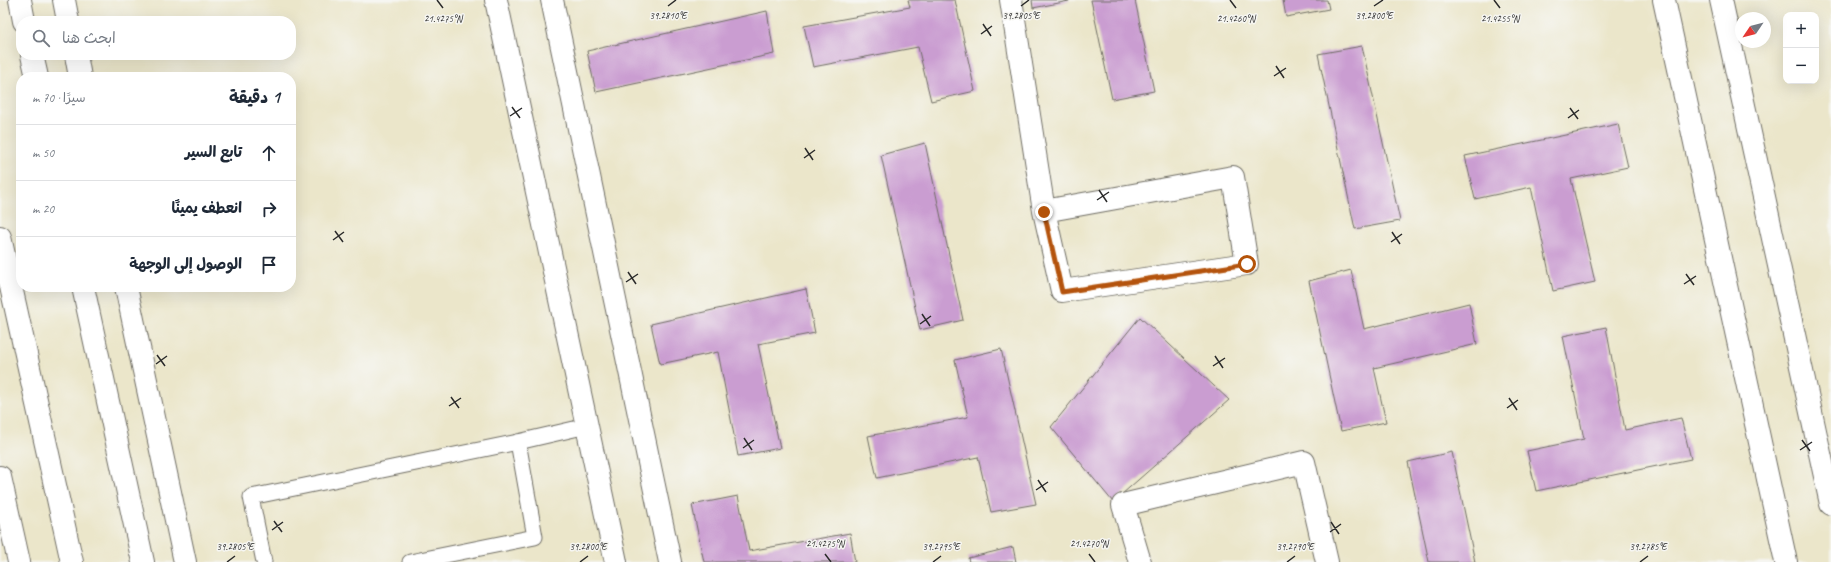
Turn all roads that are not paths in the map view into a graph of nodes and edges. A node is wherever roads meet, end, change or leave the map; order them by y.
1 (20, 0) edge
2 (64, 0) edge
3 (496, 0) edge
4 (552, 0) edge
5 (1011, 0) edge
6 (1664, 0) edge
7 (1721, 0) edge
8 (23, 16) edge
9 (67, 16) edge
10 (33, 60) edge
11 (77, 60) edge
12 (36, 72) edge
13 (79, 72) edge
14 (1044, 212) junction
15 (0, 237) edge
16 (84, 292) edge
17 (127, 292) edge
18 (587, 426) junction
19 (518, 442) junction
20 (0, 477) edge
21 (1831, 504) edge
22 (19, 562) edge
23 (72, 562) edge
24 (143, 562) edge
25 (185, 562) edge
26 (264, 562) edge
27 (410, 562) edge
28 (616, 562) edge
29 (670, 562) edge
30 (1140, 562) edge
31 (1327, 562) edge
32 (1786, 562) edge

1 - 8 main road
2 - 9 main road
3 - 18 main road
4 - 29 main road
5 - 14 main road
6 - 32 main road
7 - 21 main road
10 - 12 main road
11 - 13 main road
14 - 14 main road
15 - 23 main road
16 - 24 main road
17 - 25 main road
18 - 19 lane
18 - 28 main road
19 - 26 lane
19 - 27 lane
20 - 22 main road
30 - 31 main road

